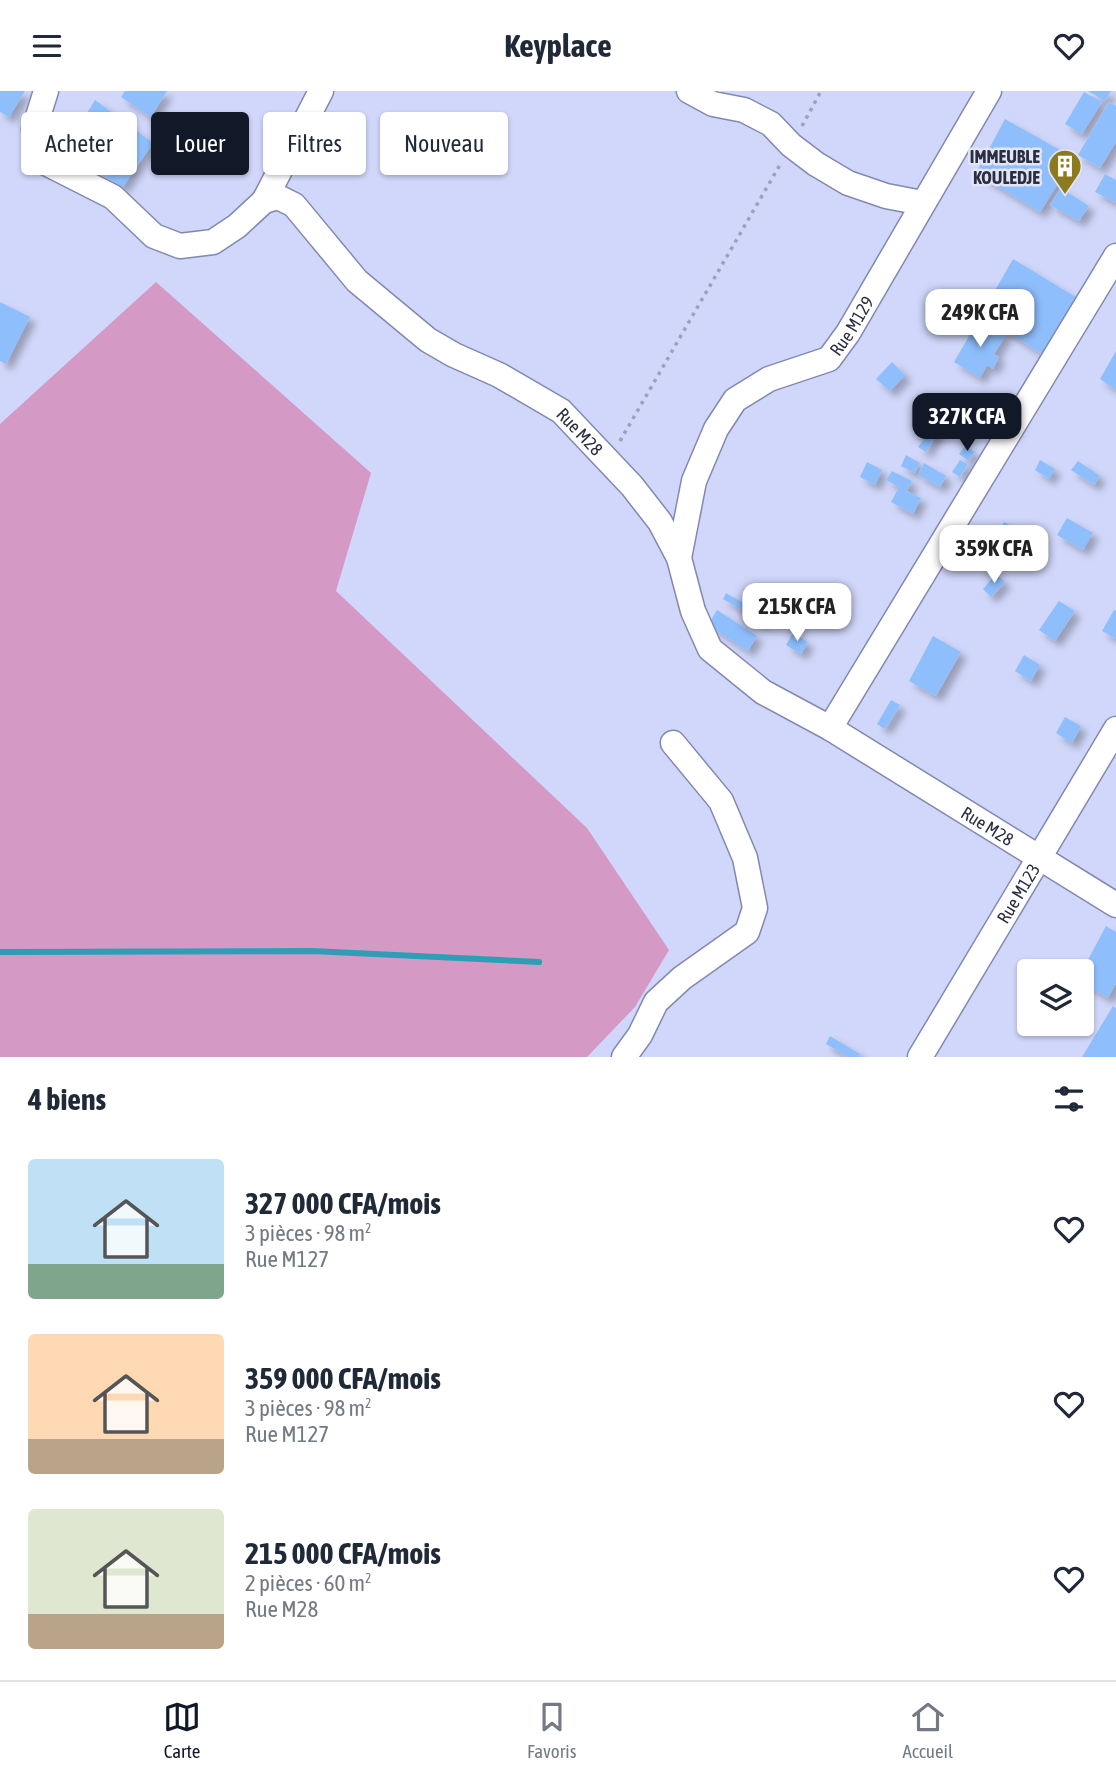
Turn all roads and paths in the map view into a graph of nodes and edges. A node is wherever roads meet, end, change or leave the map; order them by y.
1 (46, 91) edge
2 (321, 91) edge
3 (689, 91) edge
4 (821, 91) edge
5 (989, 91) edge
6 (791, 145) junction
7 (264, 201) junction
8 (922, 204) junction
9 (1116, 255) edge
10 (608, 462) junction
11 (679, 558) junction
12 (830, 728) junction
13 (1116, 729) edge
14 (673, 744) dead end
15 (1040, 860) junction
16 (1116, 905) edge
17 (624, 1057) edge
18 (920, 1057) edge

1 - 7 street
2 - 7 street
3 - 6 street
4 - 6 path
5 - 8 street, Rue M129
6 - 8 street
6 - 10 path
7 - 10 street, Rue M28
8 - 11 street, Rue M129
9 - 12 street
10 - 11 street, Rue M28
11 - 12 street, Rue M28
12 - 15 street, Rue M28
13 - 15 street, Rue M123
14 - 17 street
15 - 16 street, Rue M28
15 - 18 street, Rue M123

